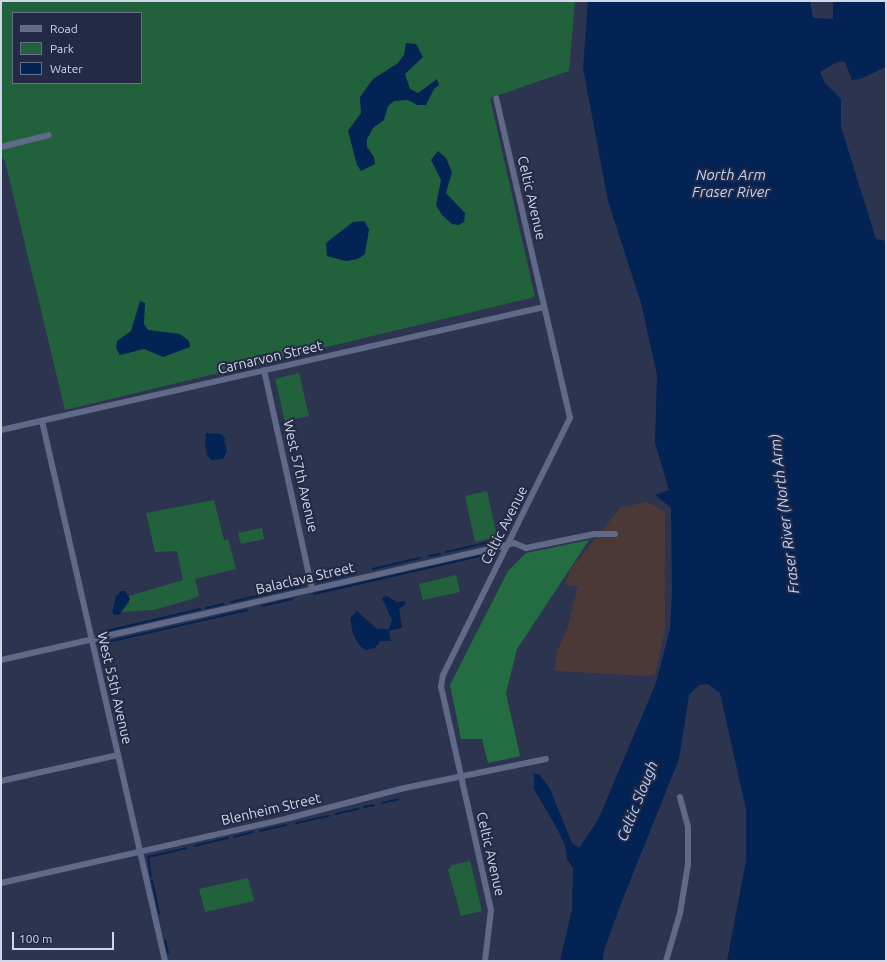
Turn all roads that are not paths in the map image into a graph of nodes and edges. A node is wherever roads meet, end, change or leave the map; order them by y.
1 (496, 98) dead end
2 (48, 135) dead end
3 (1, 147) edge
4 (544, 307) junction
5 (264, 370) junction
6 (42, 421) junction
7 (1, 430) edge
8 (615, 534) dead end
9 (507, 544) junction
10 (312, 588) junction
11 (92, 640) junction
12 (1, 660) edge
13 (118, 755) junction
14 (546, 759) dead end
15 (461, 775) junction
16 (1, 781) edge
17 (680, 797) dead end
18 (140, 851) junction
19 (1, 883) edge
20 (165, 961) edge
21 (485, 961) edge
22 (666, 961) edge

1 - 4 street, Celtic Avenue
2 - 3 street
4 - 5 street, Carnarvon Street
4 - 9 street, Celtic Avenue
5 - 6 street, Carnarvon Street
5 - 10 street, West 57th Avenue
6 - 7 street, Carnarvon Street
6 - 11 street, West 55th Avenue
8 - 9 street, Balaclava Street
9 - 10 street, Balaclava Street
9 - 15 street, Celtic Avenue
10 - 11 street, Balaclava Street
11 - 12 street, Balaclava Street
11 - 13 street, West 55th Avenue
13 - 16 street
13 - 18 street, West 55th Avenue
14 - 15 street, Blenheim Street
15 - 18 street, Blenheim Street
15 - 21 street, Celtic Avenue
17 - 22 street
18 - 19 street, Blenheim Street
18 - 20 street, West 55th Avenue

